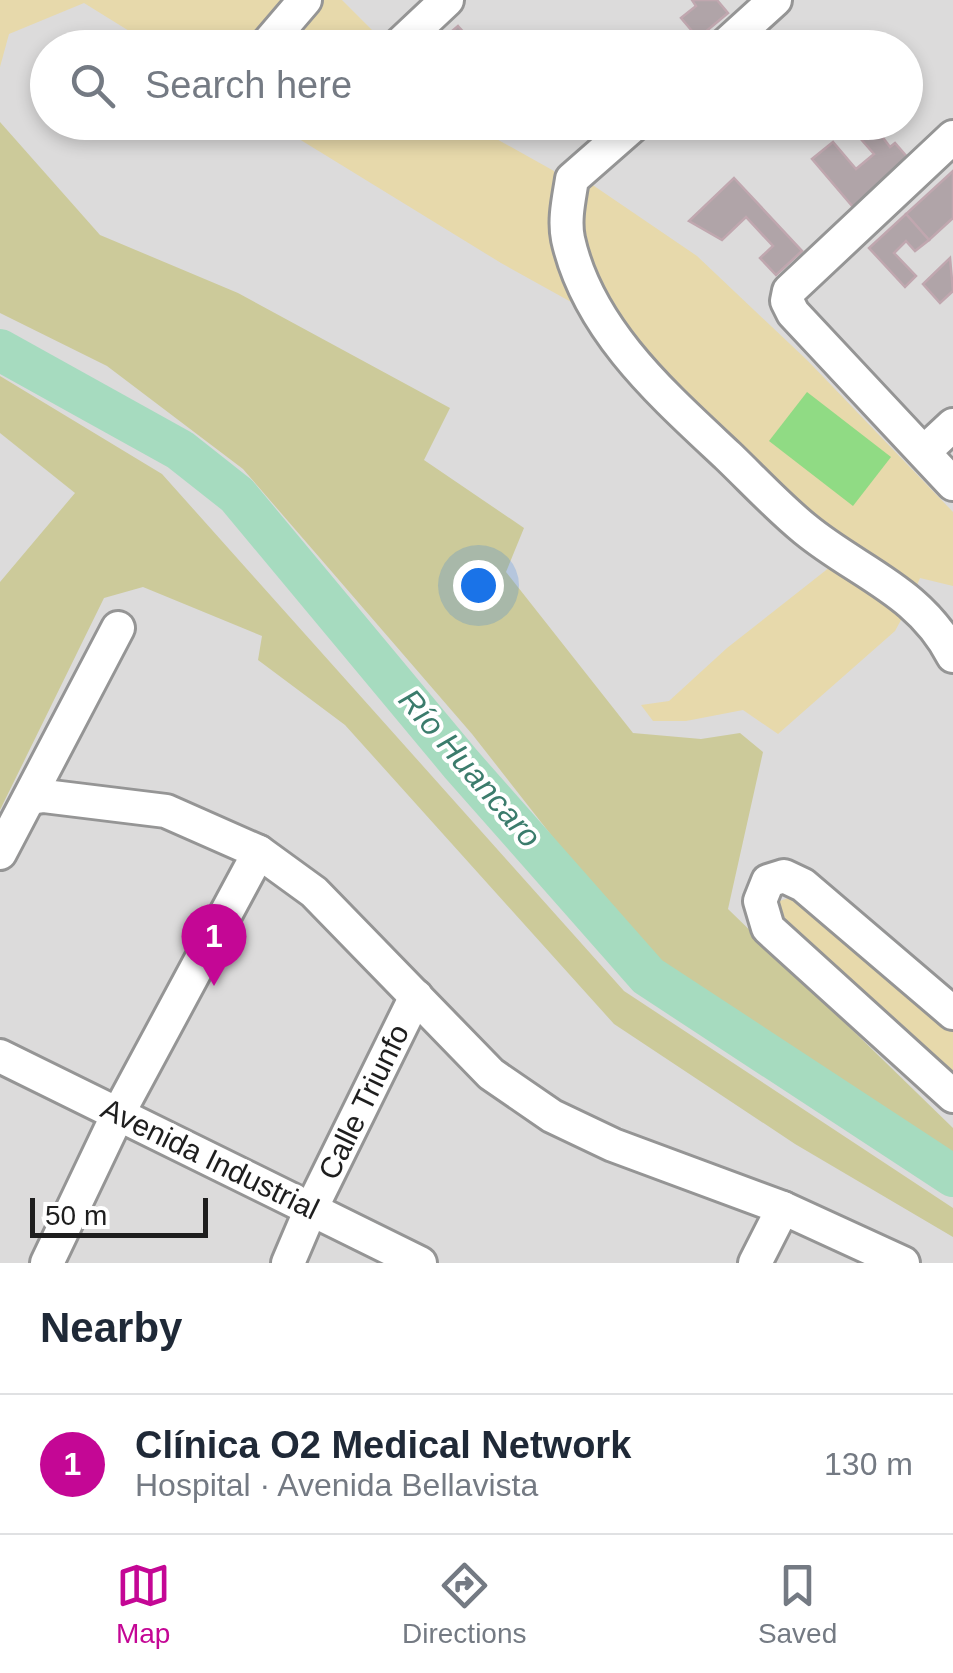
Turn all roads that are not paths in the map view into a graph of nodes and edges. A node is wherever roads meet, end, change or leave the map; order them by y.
1 (304, 0) edge
2 (446, 0) edge
3 (775, 0) edge
4 (279, 30) edge
5 (415, 30) edge
6 (742, 30) edge
7 (953, 137) edge
8 (616, 140) edge
9 (953, 426) edge
10 (924, 452) junction
11 (953, 484) edge
12 (118, 628) dead end
13 (953, 656) edge
14 (30, 798) junction
15 (259, 852) junction
16 (0, 853) edge
17 (416, 996) junction
18 (953, 1012) edge
19 (0, 1056) edge
20 (953, 1096) edge
21 (118, 1114) junction
22 (783, 1208) junction
23 (311, 1209) junction
24 (47, 1263) edge
25 (288, 1263) edge
26 (420, 1263) edge
27 (755, 1263) edge
28 (904, 1263) edge

1 - 4 street
2 - 5 street
3 - 6 street
7 - 10 street
8 - 13 street
9 - 10 street
10 - 11 street
12 - 14 street
14 - 15 street
14 - 16 street
15 - 17 street
15 - 21 street
17 - 22 street
17 - 23 street, Calle Triunfo
18 - 20 street
19 - 21 street, Avenida Industrial
21 - 23 street, Avenida Industrial
21 - 24 street
22 - 27 street
22 - 28 street
23 - 25 street, Calle Triunfo
23 - 26 street, Avenida Industrial

